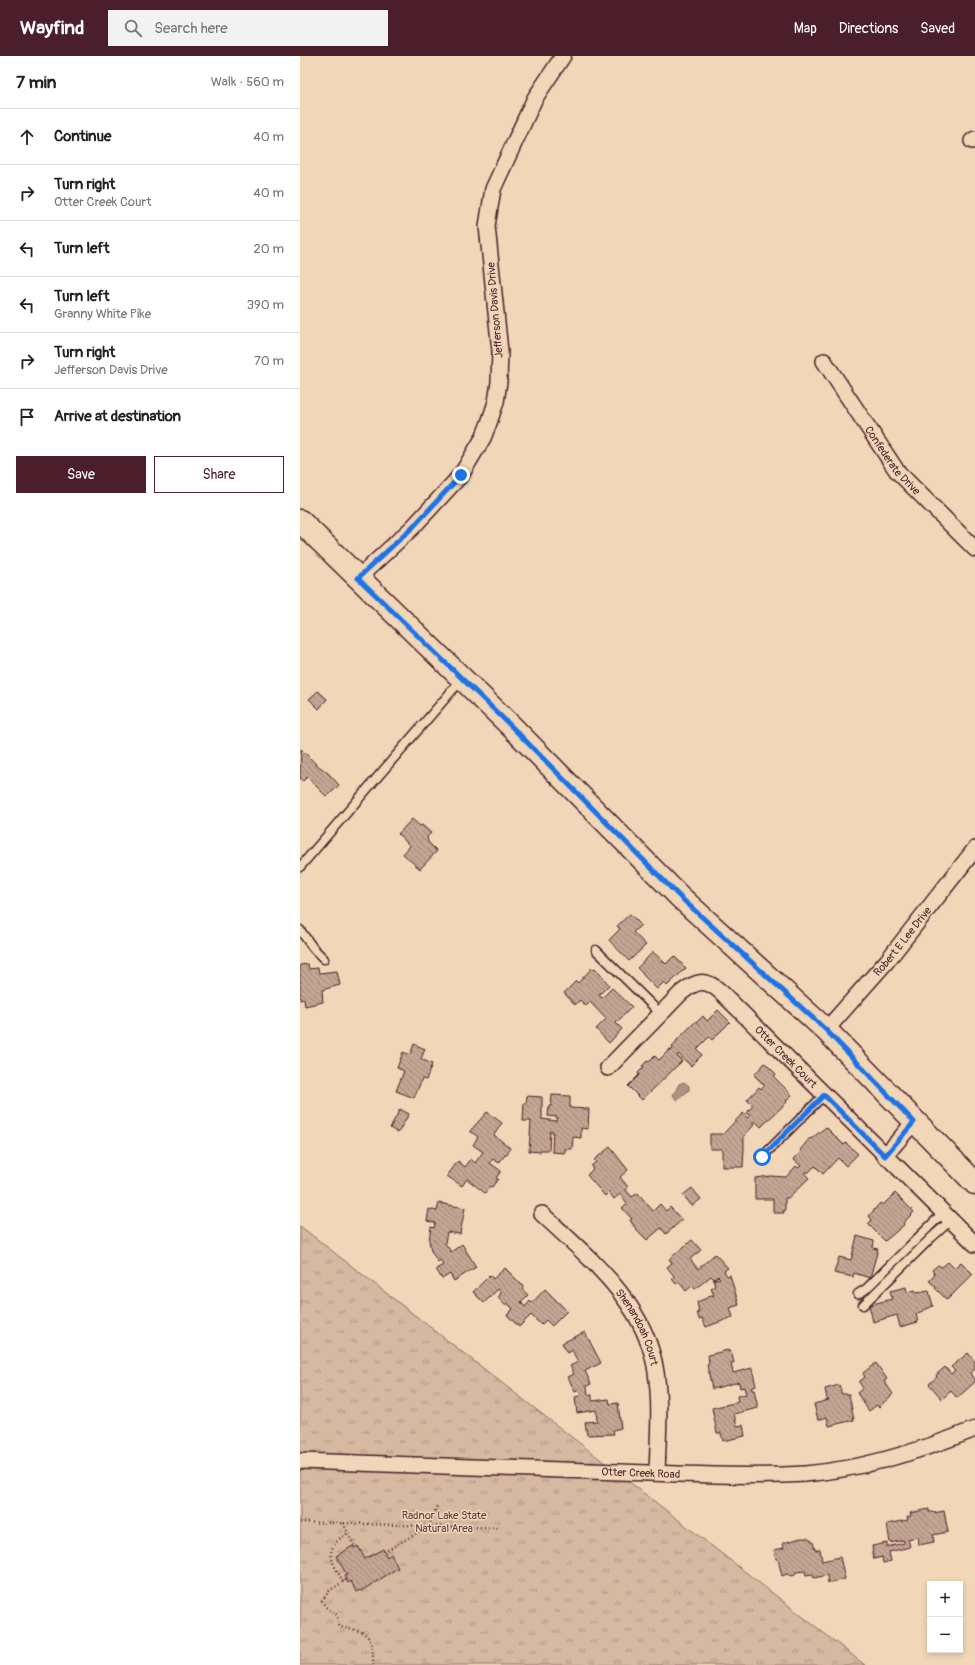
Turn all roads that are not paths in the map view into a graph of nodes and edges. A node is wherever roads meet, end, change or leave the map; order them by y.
1 (563, 56) edge
2 (824, 361) dead end
3 (300, 521) edge
4 (975, 549) edge
5 (358, 578) junction
6 (463, 678) junction
7 (975, 849) edge
8 (300, 867) edge
9 (300, 930) edge
10 (596, 950) dead end
11 (324, 959) dead end
12 (660, 1014) junction
13 (826, 1030) junction
14 (608, 1068) dead end
15 (824, 1095) junction
16 (914, 1122) junction
17 (885, 1156) junction
18 (762, 1157) dead end
19 (975, 1183) edge
20 (542, 1214) dead end
21 (947, 1216) junction
22 (975, 1244) edge
23 (899, 1257) junction
24 (905, 1264) junction
25 (858, 1294) dead end
26 (863, 1305) dead end
27 (975, 1429) edge
28 (300, 1461) edge
29 (658, 1472) junction

1 - 5 street, Jefferson Davis Drive
2 - 4 street, Confederate Drive
3 - 5 main road
5 - 6 main road
6 - 8 lane
6 - 13 main road
7 - 13 street, Robert E Lee Drive
9 - 11 lane
10 - 12 lane
12 - 14 street, Otter Creek Court
12 - 15 street, Otter Creek Court
13 - 16 main road
15 - 17 street, Otter Creek Court
15 - 18 lane
16 - 17 street
16 - 19 main road
17 - 21 street, Otter Creek Court
20 - 29 street, Shenandoah Court
21 - 22 street, Otter Creek Court
21 - 23 lane
21 - 24 lane
23 - 24 lane
23 - 25 lane
24 - 26 lane
27 - 29 street, Otter Creek Road
28 - 29 street, Otter Creek Road

